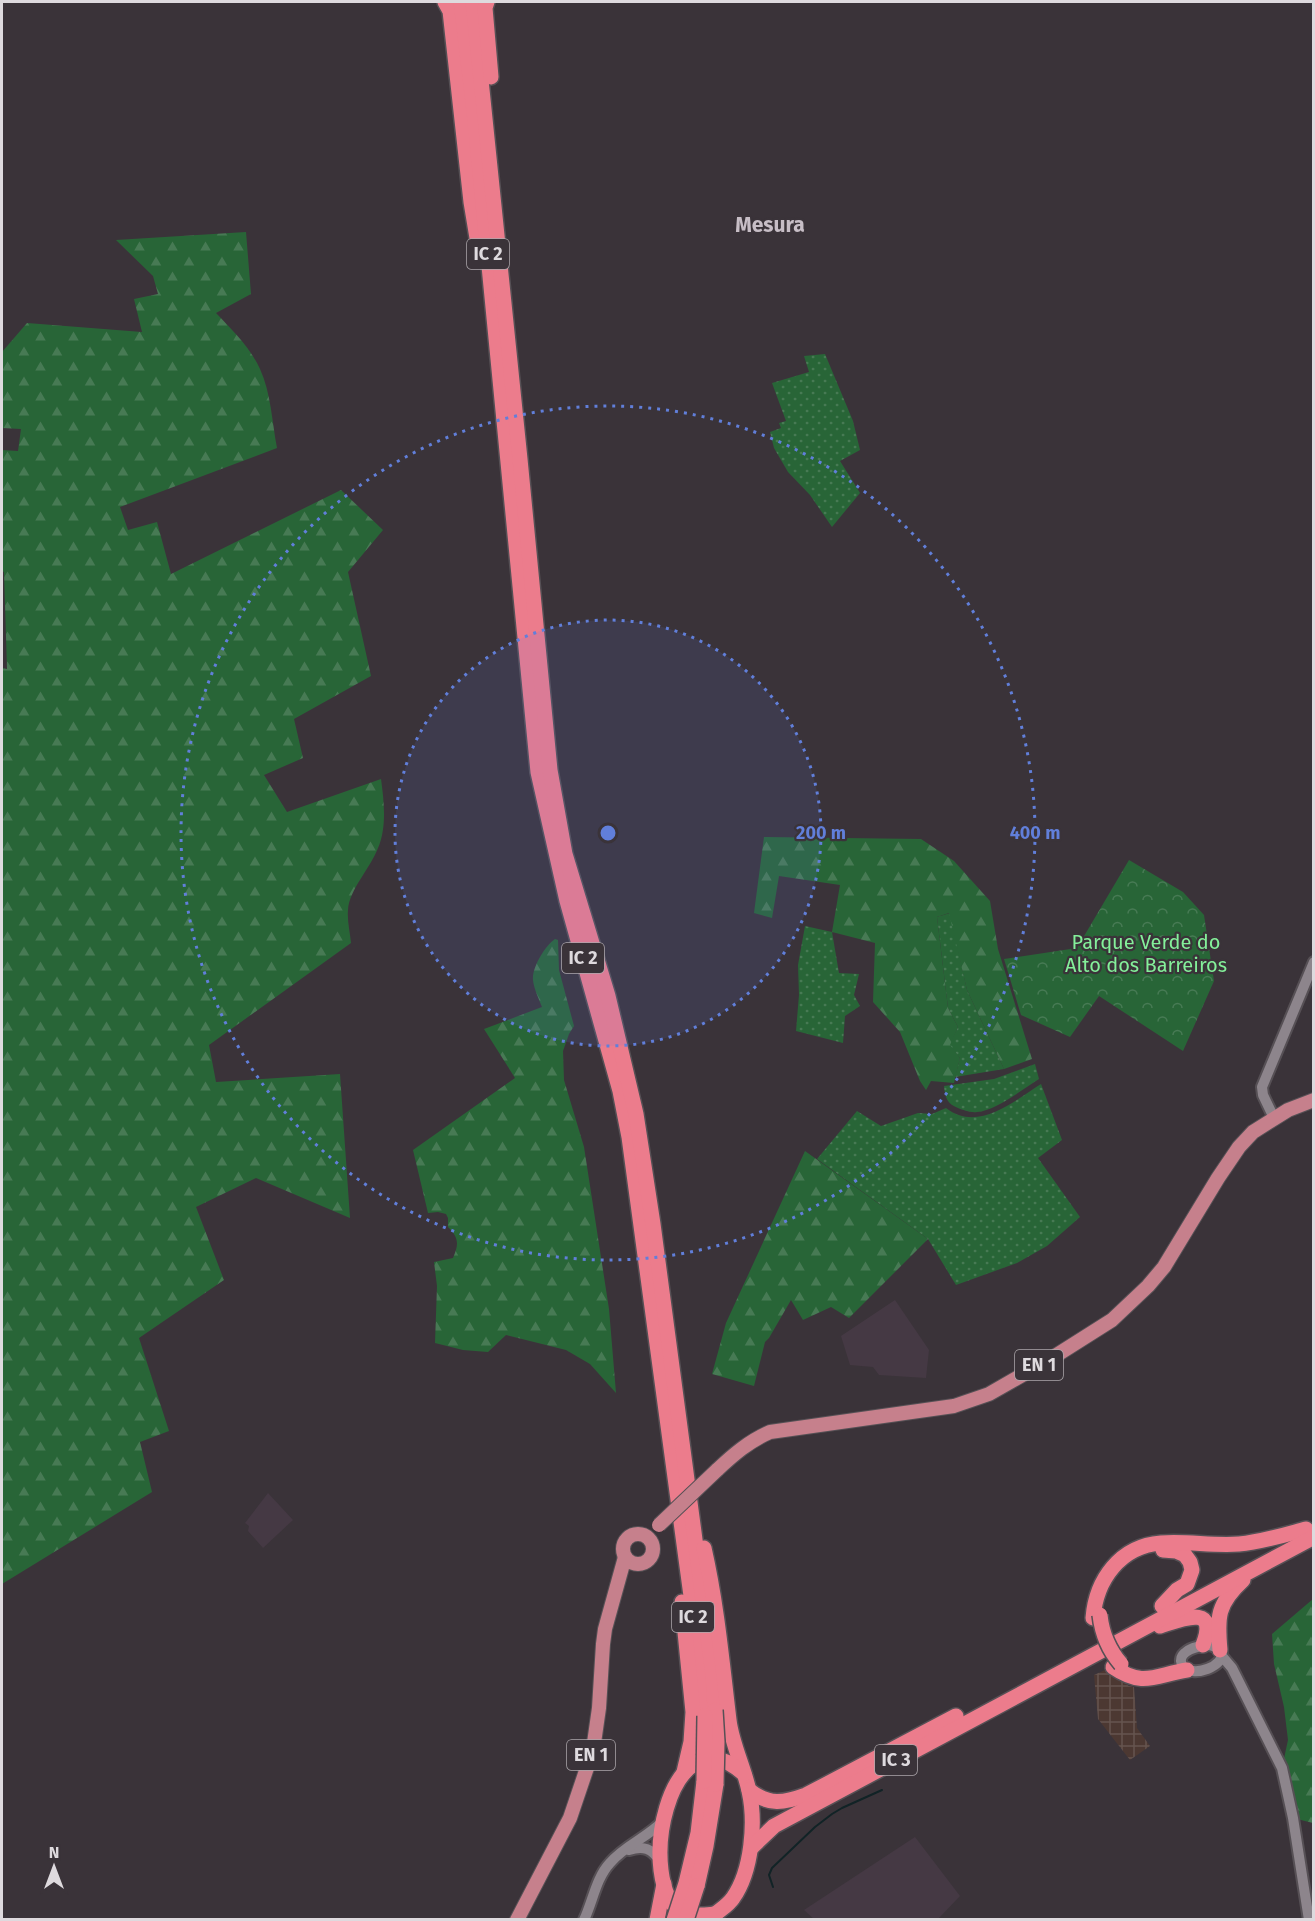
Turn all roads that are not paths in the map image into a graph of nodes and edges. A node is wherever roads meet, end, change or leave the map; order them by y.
1 (445, 2) edge
2 (461, 2) edge
3 (473, 2) edge
4 (487, 2) edge
5 (471, 36) junction
6 (502, 397) junction
7 (515, 418) junction
8 (1314, 962) edge
9 (1314, 1100) edge
10 (1274, 1118) junction
11 (690, 1502) junction
12 (680, 1518) junction
13 (1311, 1530) edge
14 (646, 1538) junction
15 (631, 1560) junction
16 (1256, 1568) junction
17 (1162, 1606) junction
18 (1097, 1616) junction
19 (1126, 1636) junction
20 (1203, 1645) junction
21 (1220, 1653) junction
22 (1184, 1664) junction
23 (1212, 1668) junction
24 (1235, 1677) junction
25 (710, 1713) junction
26 (684, 1772) junction
27 (744, 1774) junction
28 (749, 1790) junction
29 (663, 1821) junction
30 (750, 1848) junction
31 (620, 1853) junction
32 (660, 1861) junction
33 (664, 1884) junction
34 (692, 1884) junction
35 (712, 1917) edge
36 (517, 1920) edge
37 (584, 1920) edge
38 (657, 1920) edge
39 (674, 1920) edge
40 (686, 1920) edge
41 (1309, 1920) edge

1 - 6 highway
2 - 5 highway, IC 2
3 - 5 highway, IC 2
4 - 7 highway
5 - 6 highway, IC 2
5 - 7 highway, IC 2
6 - 12 highway, IC 2
7 - 11 highway, IC 2
8 - 10 street
9 - 10 main road, EN 1
10 - 14 main road, EN 1, bridge
11 - 25 highway, IC 2
11 - 27 highway
12 - 25 highway, IC 2
12 - 26 highway
13 - 16 highway, IC 3
13 - 17 highway, IC 3
13 - 18 highway
14 - 15 main road, EN 1
14 - 15 main road, EN 1
15 - 36 main road, EN 1
16 - 19 highway, IC 3
16 - 21 highway
17 - 18 highway
17 - 28 highway, IC 3
18 - 22 highway, bridge
19 - 20 highway
19 - 30 highway, IC 3
20 - 21 street
20 - 22 street
21 - 23 street
21 - 24 street
22 - 23 street
23 - 24 street
24 - 41 street
25 - 34 highway, IC 2, bridge
26 - 27 highway
26 - 29 highway
27 - 28 highway
28 - 30 highway
29 - 31 street
29 - 32 highway
30 - 35 highway
31 - 32 street
31 - 37 street
32 - 33 highway
33 - 35 highway
33 - 38 highway
34 - 39 highway, IC 2, bridge
34 - 40 highway, IC 2, bridge

